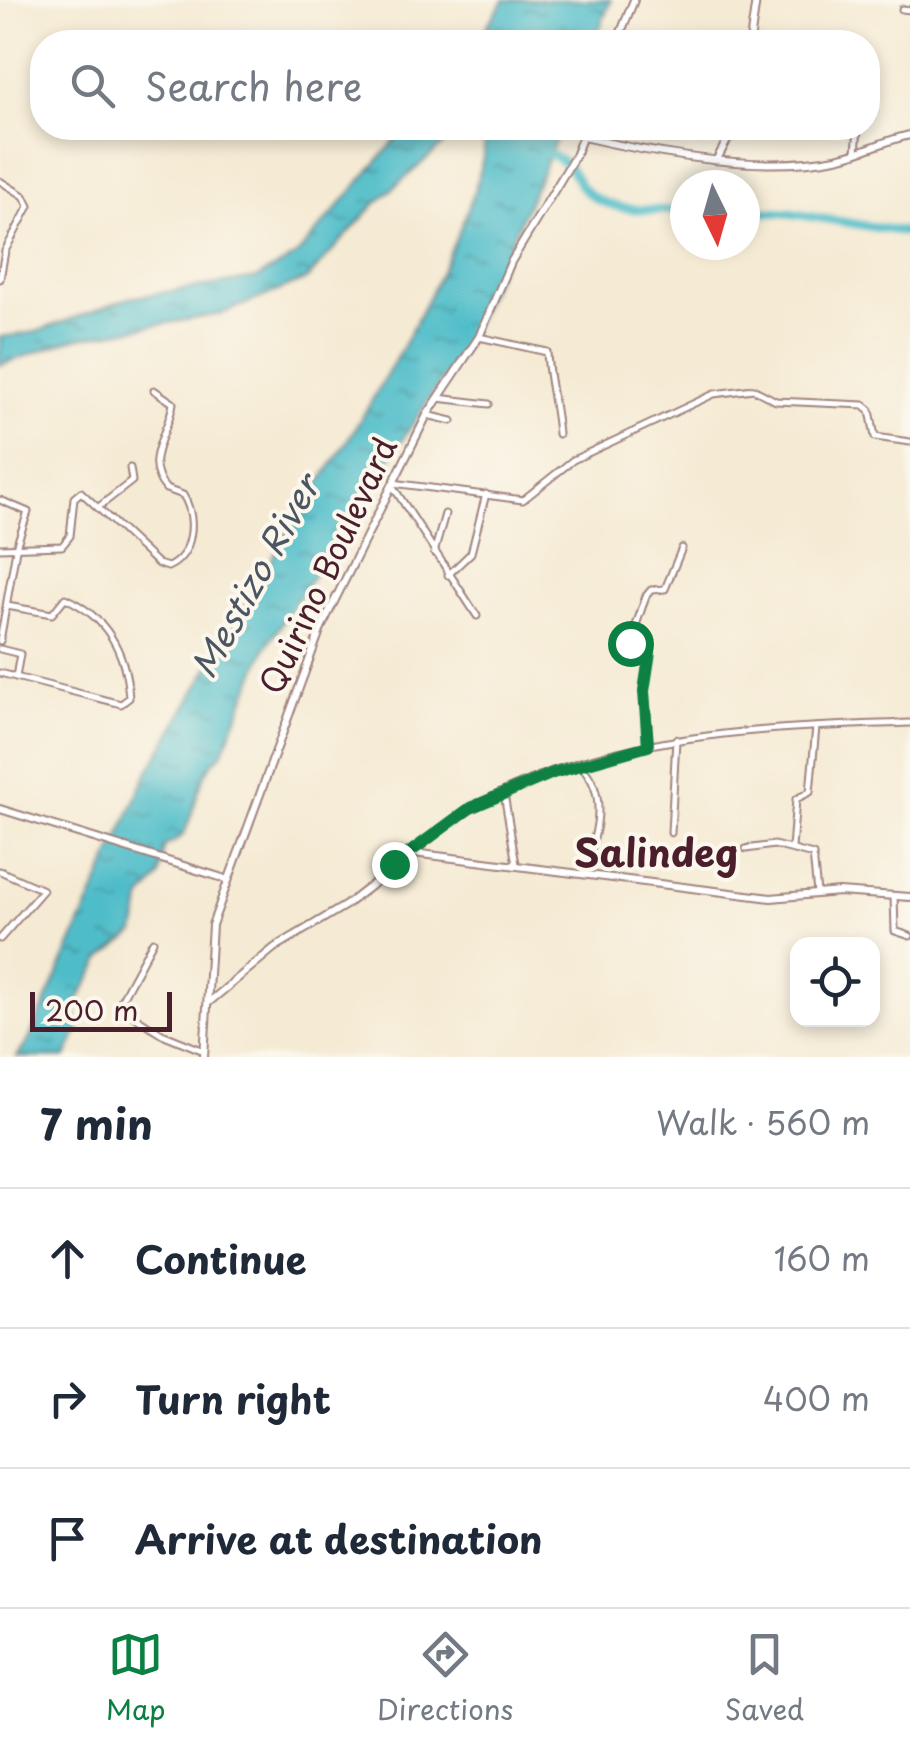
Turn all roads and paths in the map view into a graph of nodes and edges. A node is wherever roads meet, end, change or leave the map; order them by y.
1 (634, 0) edge
2 (756, 0) edge
3 (902, 10) dead end
4 (910, 10) edge
5 (622, 30) edge
6 (752, 30) edge
7 (910, 135) edge
8 (582, 140) edge
9 (596, 140) edge
10 (727, 140) edge
11 (857, 140) edge
12 (856, 152) junction
13 (717, 159) junction
14 (0, 181) edge
15 (0, 279) edge
16 (478, 337) junction
17 (154, 390) dead end
18 (438, 398) junction
19 (488, 404) dead end
20 (428, 414) junction
21 (452, 422) dead end
22 (558, 434) dead end
23 (910, 442) edge
24 (130, 468) dead end
25 (392, 484) junction
26 (486, 494) junction
27 (0, 500) edge
28 (100, 506) junction
29 (444, 514) dead end
30 (18, 540) junction
31 (0, 548) edge
32 (682, 548) dead end
33 (434, 554) junction
34 (448, 576) junction
35 (6, 606) junction
36 (478, 616) dead end
37 (0, 641) edge
38 (0, 648) edge
39 (0, 672) edge
40 (16, 677) junction
41 (910, 723) edge
42 (816, 726) junction
43 (676, 738) junction
44 (648, 746) junction
45 (580, 765) junction
46 (504, 794) junction
47 (0, 809) edge
48 (671, 833) dead end
49 (792, 848) junction
50 (746, 849) dead end
51 (413, 853) junction
52 (516, 864) junction
53 (0, 872) edge
54 (584, 873) junction
55 (226, 879) junction
56 (817, 893) junction
57 (894, 896) junction
58 (910, 897) edge
59 (910, 936) edge
60 (0, 939) edge
61 (153, 941) dead end
62 (207, 1004) junction
63 (204, 1054) edge

1 - 5 street
2 - 6 street
3 - 4 street
7 - 12 street
8 - 16 street, Quirino Boulevard
9 - 13 street
10 - 13 street
11 - 12 street
12 - 13 street
14 - 15 street
16 - 18 street, Quirino Boulevard
16 - 22 street
17 - 28 street
18 - 19 street
18 - 20 street, Quirino Boulevard
20 - 21 street
20 - 25 street, Quirino Boulevard
23 - 26 street
24 - 28 street
25 - 26 street
25 - 33 street
25 - 55 street, Quirino Boulevard
26 - 34 street
27 - 30 street
28 - 30 street
29 - 33 street
30 - 31 street
30 - 35 street
32 - 44 street
33 - 34 street
34 - 36 street
35 - 37 street
35 - 40 street
38 - 40 street
39 - 40 street
41 - 42 street
42 - 43 street
42 - 49 street
43 - 44 street
43 - 48 street
44 - 45 street
45 - 46 street
45 - 54 street
46 - 51 street
46 - 52 street
47 - 55 street
49 - 50 street
49 - 56 street
51 - 52 street
51 - 62 street
52 - 54 street
53 - 60 street
54 - 56 street
55 - 62 street, Quirino Boulevard
56 - 57 street
57 - 58 street
57 - 59 street
61 - 63 street
62 - 63 street, Quirino Boulevard

